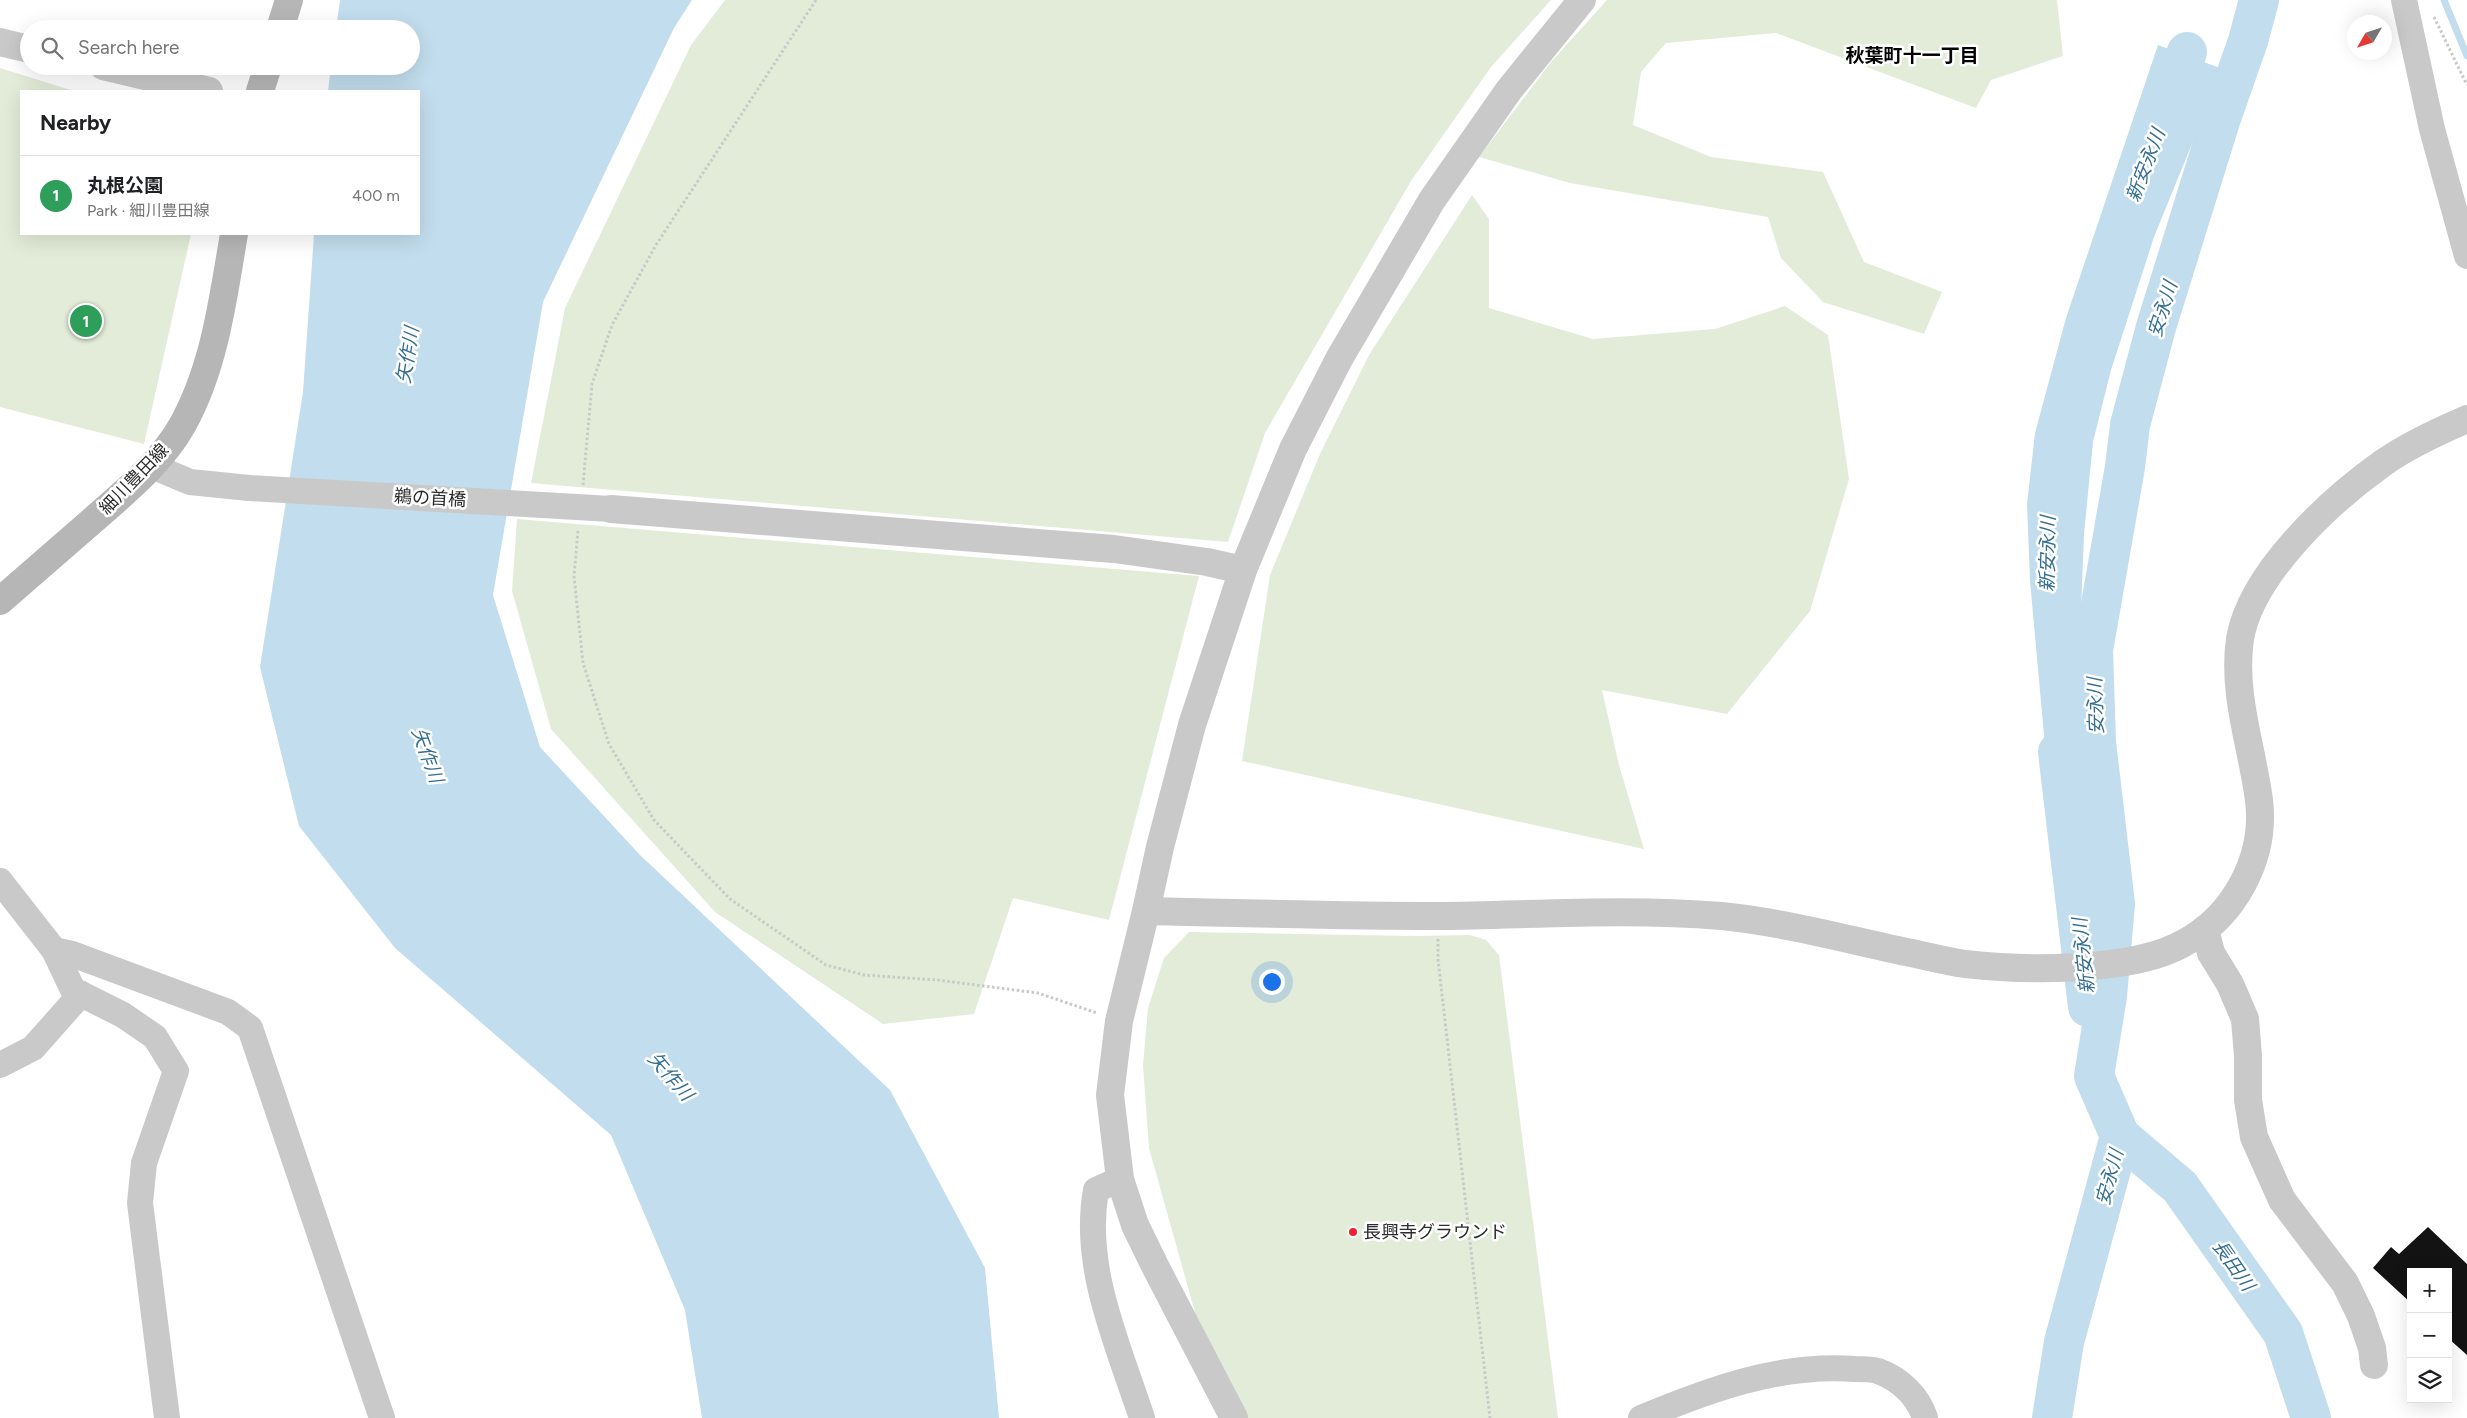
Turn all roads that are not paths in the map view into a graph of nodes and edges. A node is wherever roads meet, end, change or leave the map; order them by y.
1 (289, 0) edge
2 (1582, 0) edge
3 (2404, 0) edge
4 (283, 20) edge
5 (0, 42) edge
6 (20, 46) edge
7 (141, 75) edge
8 (265, 75) edge
9 (205, 90) edge
10 (260, 90) edge
11 (234, 235) edge
12 (2467, 256) edge
13 (2467, 420) edge
14 (152, 466) junction
15 (612, 509) joint
16 (1243, 570) junction
17 (0, 601) edge
18 (0, 881) edge
19 (1146, 911) junction
20 (2205, 929) junction
21 (54, 950) junction
22 (81, 994) junction
23 (0, 1065) edge
24 (1120, 1179) junction
25 (2374, 1365) dead end
26 (167, 1418) edge
27 (382, 1418) edge
28 (1142, 1418) edge
29 (1234, 1418) edge
30 (1641, 1418) edge
31 (1925, 1418) edge

1 - 4 main road
2 - 16 street
3 - 12 street
5 - 6 street
7 - 9 street
8 - 10 main road
11 - 14 main road, 細川豊田線
13 - 20 street
14 - 15 street, 鵜の首橋, bridge
14 - 17 main road, 細川豊田線
15 - 16 street
16 - 19 street
18 - 21 street
19 - 20 street
19 - 24 street
20 - 25 street
21 - 22 street
21 - 27 street
22 - 23 street
22 - 26 street
24 - 28 street
24 - 29 street
30 - 31 street

